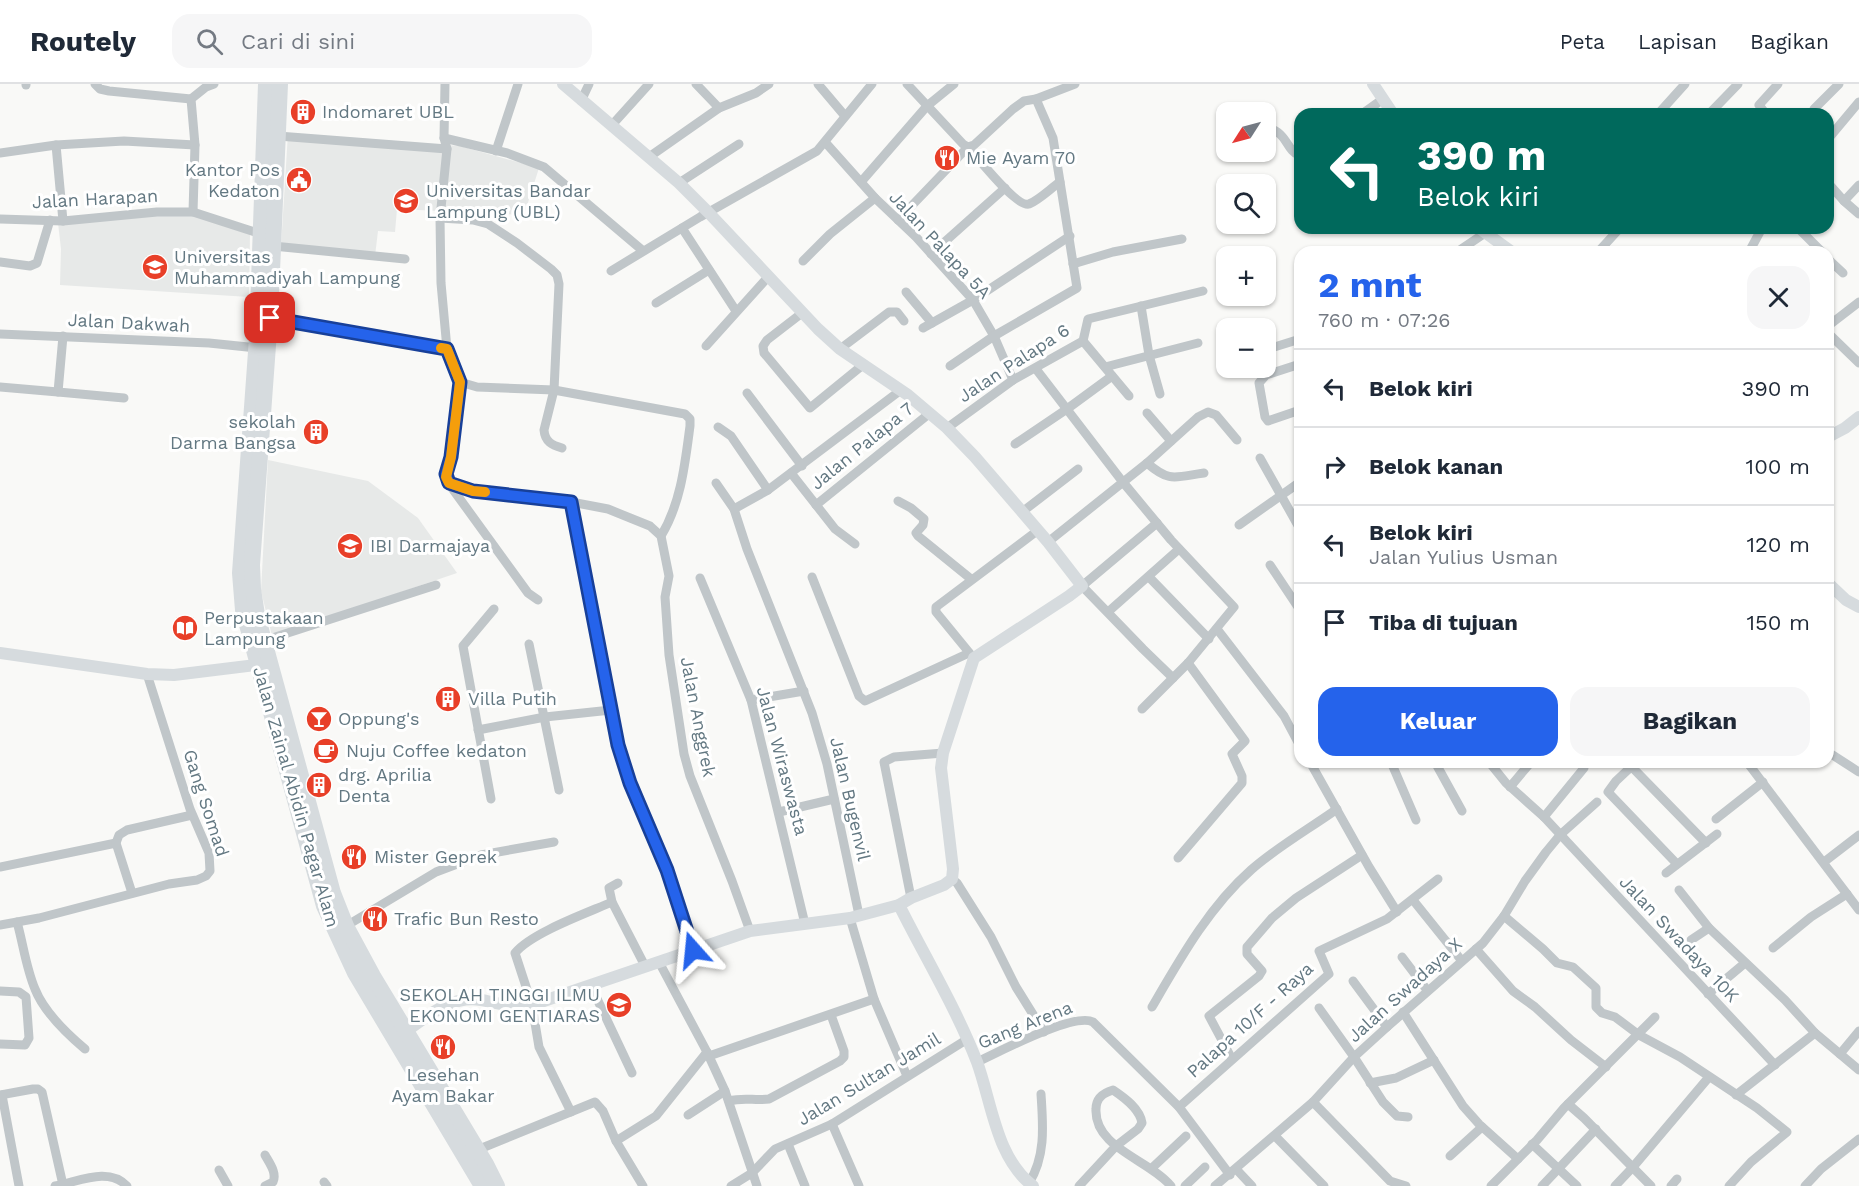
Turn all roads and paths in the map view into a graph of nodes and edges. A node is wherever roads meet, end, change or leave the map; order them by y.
1 (95, 84) edge
2 (214, 84) edge
3 (266, 84) edge
4 (280, 84) edge
5 (445, 84) edge
6 (518, 84) edge
7 (563, 84) edge
8 (589, 84) edge
9 (649, 84) edge
10 (696, 84) edge
11 (769, 84) edge
12 (818, 84) edge
13 (872, 84) edge
14 (907, 84) edge
15 (954, 84) edge
16 (1074, 84) edge
17 (1685, 84) edge
18 (1737, 84) edge
19 (1778, 84) edge
20 (1839, 84) edge
21 (1062, 86) edge
22 (1379, 89) edge
23 (191, 99) junction
24 (1036, 99) junction
25 (581, 100) junction
26 (1859, 102) edge
27 (927, 106) junction
28 (719, 108) junction
29 (1366, 108) edge
30 (1390, 108) edge
31 (1663, 108) edge
32 (1715, 108) edge
33 (1761, 108) edge
34 (1815, 108) edge
35 (845, 116) junction
36 (612, 125) junction
37 (1276, 130) edge
38 (1834, 132) edge
39 (278, 136) junction
40 (444, 138) junction
41 (825, 142) junction
42 (739, 144) dead end
43 (56, 145) junction
44 (195, 146) junction
45 (969, 147) junction
46 (447, 149) junction
47 (496, 151) junction
48 (1294, 151) edge
49 (0, 153) edge
50 (649, 157) junction
51 (861, 182) junction
52 (1060, 182) junction
53 (679, 183) junction
54 (1859, 185) edge
55 (1005, 188) junction
56 (1834, 190) edge
57 (875, 198) junction
58 (1844, 201) junction
59 (193, 212) junction
60 (708, 212) junction
61 (1859, 214) edge
62 (440, 218) junction
63 (0, 219) edge
64 (51, 220) junction
65 (63, 220) junction
66 (898, 220) junction
67 (682, 228) junction
68 (261, 234) junction
69 (1478, 234) edge
70 (1486, 234) edge
71 (1614, 234) edge
72 (1804, 234) edge
73 (1070, 236) junction
74 (1182, 239) dead end
75 (273, 246) junction
76 (1464, 246) edge
77 (1500, 246) edge
78 (1604, 246) edge
79 (1816, 246) edge
80 (642, 250) junction
81 (931, 254) junction
82 (405, 259) dead end
83 (803, 261) dead end
84 (0, 262) edge
85 (1072, 264) junction
86 (1834, 265) edge
87 (709, 270) junction
88 (611, 271) dead end
89 (1843, 273) dead end
90 (768, 277) junction
91 (1203, 291) dead end
92 (906, 292) dead end
93 (973, 300) junction
94 (1859, 302) edge
95 (656, 303) dead end
96 (1141, 306) junction
97 (736, 311) junction
98 (802, 313) junction
99 (270, 318) junction
100 (904, 321) dead end
101 (1834, 321) edge
102 (0, 334) edge
103 (63, 336) junction
104 (994, 336) junction
105 (1834, 339) edge
106 (1083, 341) junction
107 (1294, 341) edge
108 (1198, 343) dead end
109 (706, 346) dead end
110 (1276, 346) edge
111 (257, 348) junction
112 (447, 349) junction
113 (840, 349) junction
114 (1149, 355) junction
115 (1859, 363) edge
116 (864, 364) junction
117 (950, 366) dead end
118 (1294, 366) edge
119 (1105, 367) junction
120 (1036, 369) junction
121 (1113, 376) junction
122 (1013, 380) junction
123 (460, 382) junction
124 (0, 387) edge
125 (554, 390) junction
126 (902, 390) junction
127 (58, 392) junction
128 (747, 393) dead end
129 (1160, 394) dead end
130 (1129, 396) dead end
131 (124, 398) dead end
132 (1067, 409) junction
133 (1294, 412) edge
134 (930, 413) junction
135 (1147, 414) dead end
136 (1859, 417) edge
137 (718, 427) dead end
138 (948, 428) junction
139 (1834, 434) edge
140 (1237, 440) dead end
141 (1171, 441) junction
142 (1015, 444) dead end
143 (562, 448) dead end
144 (1260, 458) dead end
145 (254, 460) junction
146 (1147, 463) junction
147 (802, 466) junction
148 (1078, 469) dead end
149 (791, 472) junction
150 (1204, 473) dead end
151 (1122, 481) junction
152 (449, 483) junction
153 (716, 483) dead end
154 (1294, 486) edge
155 (768, 490) junction
156 (1282, 494) junction
157 (898, 501) dead end
158 (571, 502) junction
159 (816, 505) junction
160 (734, 509) junction
161 (1022, 512) junction
162 (1294, 518) edge
163 (1157, 523) junction
164 (1239, 525) dead end
165 (1037, 531) junction
166 (661, 536) junction
167 (1048, 542) junction
168 (855, 544) dead end
169 (1179, 549) junction
170 (1270, 565) dead end
171 (812, 577) dead end
172 (1149, 577) junction
173 (700, 578) dead end
174 (971, 579) junction
175 (435, 585) dead end
176 (1082, 586) junction
177 (1834, 589) edge
178 (1294, 593) edge
179 (1291, 595) junction
180 (538, 600) dead end
181 (1294, 600) edge
182 (1859, 607) edge
183 (495, 609) dead end
184 (1108, 612) junction
185 (1217, 629) junction
186 (1209, 639) junction
187 (263, 641) junction
188 (529, 644) dead end
189 (0, 652) edge
190 (972, 656) junction
191 (1188, 663) junction
192 (256, 665) junction
193 (147, 674) junction
194 (1173, 678) junction
195 (804, 691) junction
196 (751, 700) junction
197 (1142, 709) dead end
198 (611, 710) junction
199 (278, 717) junction
200 (545, 717) junction
201 (478, 730) junction
202 (1294, 734) edge
203 (943, 753) junction
204 (1834, 756) edge
205 (1313, 768) edge
206 (1394, 768) edge
207 (1439, 768) edge
208 (1494, 768) edge
209 (1527, 768) edge
210 (1584, 768) dead end
211 (1626, 768) edge
212 (1633, 768) edge
213 (1752, 768) edge
214 (1859, 772) edge
215 (1763, 782) junction
216 (1510, 787) junction
217 (559, 790) dead end
218 (490, 799) dead end
219 (834, 799) junction
220 (1597, 802) dead end
221 (1337, 809) junction
222 (1462, 811) dead end
223 (779, 812) junction
224 (192, 815) junction
225 (1544, 817) junction
226 (1716, 819) dead end
227 (1416, 820) dead end
228 (1717, 834) dead end
229 (1560, 835) junction
230 (1859, 835) edge
231 (554, 842) dead end
232 (116, 843) junction
233 (1706, 843) junction
234 (1362, 855) junction
235 (317, 858) junction
236 (1178, 858) dead end
237 (1824, 862) junction
238 (1677, 864) junction
239 (0, 867) edge
240 (1666, 873) dead end
241 (952, 879) junction
242 (1438, 879) dead end
243 (618, 883) dead end
244 (1679, 891) dead end
245 (132, 893) junction
246 (1847, 894) junction
247 (911, 898) junction
248 (1413, 900) junction
249 (612, 902) junction
250 (899, 905) junction
251 (1859, 910) edge
252 (1397, 912) junction
253 (1504, 916) junction
254 (855, 917) junction
255 (17, 922) junction
256 (805, 924) junction
257 (0, 925) edge
258 (346, 926) junction
259 (1709, 928) junction
260 (750, 931) junction
261 (1690, 940) dead end
262 (1773, 948) dead end
263 (1476, 949) junction
264 (693, 950) junction
265 (1402, 957) dead end
266 (659, 962) junction
267 (1462, 962) junction
268 (1745, 963) junction
269 (645, 966) junction
270 (1353, 981) dead end
271 (591, 986) junction
272 (1427, 990) junction
273 (0, 991) edge
274 (1708, 994) junction
275 (874, 999) junction
276 (532, 1005) junction
277 (1152, 1007) dead end
278 (1319, 1008) dead end
279 (1403, 1012) junction
280 (831, 1014) junction
281 (1655, 1017) dead end
282 (1387, 1026) junction
283 (1859, 1031) edge
284 (405, 1032) junction
285 (1044, 1032) junction
286 (1815, 1033) junction
287 (1639, 1035) junction
288 (966, 1040) junction
289 (0, 1044) edge
290 (85, 1049) dead end
291 (708, 1054) junction
292 (1840, 1054) junction
293 (1354, 1057) junction
294 (1232, 1059) junction
295 (1434, 1060) junction
296 (977, 1062) junction
297 (1775, 1065) junction
298 (1606, 1067) junction
299 (1859, 1070) edge
300 (632, 1072) dead end
301 (907, 1076) junction
302 (1708, 1077) junction
303 (1370, 1083) junction
304 (1041, 1094) dead end
305 (1, 1095) edge
306 (1736, 1095) junction
307 (727, 1096) junction
308 (1313, 1102) junction
309 (1568, 1104) junction
310 (1179, 1107) junction
311 (571, 1112) junction
312 (688, 1115) dead end
313 (1408, 1117) dead end
314 (832, 1124) junction
315 (1482, 1127) junction
316 (1596, 1130) junction
317 (1186, 1136) dead end
318 (1275, 1136) junction
319 (1859, 1139) edge
320 (616, 1141) junction
321 (788, 1144) junction
322 (1532, 1144) junction
323 (1116, 1146) junction
324 (477, 1150) junction
325 (265, 1155) dead end
326 (1450, 1156) dead end
327 (1518, 1159) junction
328 (1205, 1167) dead end
329 (1633, 1167) junction
330 (1152, 1168) junction
331 (1558, 1169) junction
332 (219, 1170) dead end
333 (1233, 1172) junction
334 (752, 1173) junction
335 (1031, 1184) edge
336 (59, 1185) edge
337 (19, 1186) edge
338 (127, 1186) edge
339 (228, 1186) edge
340 (266, 1186) edge
341 (482, 1186) edge
342 (497, 1186) edge
343 (643, 1186) edge
344 (731, 1186) edge
345 (757, 1186) edge
346 (806, 1186) edge
347 (859, 1186) edge
348 (1079, 1186) edge
349 (1171, 1186) edge
350 (1185, 1186) edge
351 (1215, 1186) edge
352 (1252, 1186) edge
353 (1324, 1186) edge
354 (1406, 1186) edge
355 (1491, 1186) edge
356 (1542, 1186) edge
357 (1577, 1186) edge
358 (1615, 1186) edge
359 (1651, 1186) edge
360 (1729, 1186) edge
361 (1805, 1186) edge

1 - 23 street
2 - 23 street
3 - 68 highway, Jalan Zainal Abidin Pagar Alam
4 - 39 highway, Jalan Zainal Abidin Pagar Alam
5 - 40 street
6 - 47 street
7 - 25 street
8 - 25 street
9 - 36 street
10 - 28 street
11 - 28 street
12 - 35 street
13 - 35 street
14 - 27 street
15 - 27 street
16 - 21 street
17 - 31 street
18 - 32 street
19 - 33 street
20 - 34 street
21 - 24 street
22 - 29 street
22 - 30 street
23 - 44 street
24 - 45 street
24 - 52 street
25 - 36 street
26 - 38 street
27 - 45 street
27 - 51 street
28 - 50 street
35 - 41 street
36 - 50 street
37 - 48 street
39 - 46 street
39 - 75 highway, Jalan Zainal Abidin Pagar Alam
40 - 46 street
40 - 47 street
41 - 51 street, Jalan Palapa 5A
41 - 60 street
42 - 53 street
43 - 44 street
43 - 49 street
43 - 65 street
44 - 59 street
45 - 55 street
45 - 66 street
46 - 62 street
47 - 80 street
50 - 53 street
51 - 57 street, Jalan Palapa 5A
52 - 55 street
52 - 73 street
53 - 60 street
54 - 58 street
55 - 81 street
56 - 58 street
57 - 66 street, Jalan Palapa 5A
57 - 83 street
58 - 61 street
59 - 65 street, Jalan Harapan
59 - 68 street, Jalan Harapan
60 - 67 street
60 - 90 street
62 - 112 street
62 - 125 street
63 - 64 street, Jalan Harapan
64 - 65 street, Jalan Harapan
64 - 84 street
66 - 81 street, Jalan Palapa 5A
67 - 80 street
67 - 87 street
68 - 111 highway, Jalan Zainal Abidin Pagar Alam
69 - 76 street
70 - 77 street
71 - 78 street
72 - 79 street
73 - 85 street
73 - 93 street
74 - 85 street
75 - 82 street
75 - 99 highway, Jalan Zainal Abidin Pagar Alam
80 - 88 street
81 - 93 street, Jalan Palapa 5A
85 - 104 street
86 - 89 street
87 - 95 street
87 - 97 street
90 - 97 street
90 - 98 street
91 - 96 street
92 - 93 street
93 - 104 street, Jalan Palapa 5A
94 - 101 street
96 - 106 street, Jalan Palapa 6
96 - 114 street
97 - 109 street
98 - 113 street
98 - 116 street
99 - 112 street
99 - 145 highway, Jalan Zainal Abidin Pagar Alam
100 - 113 street
102 - 103 street, Jalan Dakwah
103 - 111 street, Jalan Dakwah
103 - 127 street
104 - 117 street
104 - 122 street, Jalan Palapa 5A
105 - 115 street
106 - 119 street
106 - 120 street, Jalan Palapa 6
107 - 110 street
108 - 114 street
111 - 145 highway, Jalan Zainal Abidin Pagar Alam
112 - 123 street
113 - 116 street
114 - 119 street
114 - 129 street
116 - 126 street
118 - 133 street
119 - 121 street
120 - 122 street, Jalan Palapa 6
120 - 132 street
121 - 130 street
121 - 132 street
122 - 138 street, Jalan Palapa 6
123 - 125 street
123 - 152 street
124 - 127 street
125 - 143 street
125 - 166 street
126 - 134 street
126 - 147 street
127 - 131 street
128 - 147 street
132 - 142 street
132 - 151 street
134 - 138 street
134 - 159 street, Jalan Palapa 7
135 - 141 street
136 - 139 street
137 - 155 street
138 - 161 street
140 - 141 street
141 - 146 street
144 - 156 street
145 - 187 highway, Jalan Zainal Abidin Pagar Alam
145 - 192 highway, Jalan Zainal Abidin Pagar Alam
146 - 150 street
146 - 151 street
147 - 149 street
148 - 161 street
149 - 155 street
149 - 159 street
151 - 163 street
151 - 167 street
152 - 158 street
152 - 180 street
153 - 160 street, Jalan Bugenvil
154 - 156 street
155 - 160 street
156 - 162 street
156 - 164 street
157 - 174 street
158 - 166 street
158 - 198 street
159 - 168 street
160 - 195 street, Jalan Bugenvil
161 - 165 street
163 - 169 street
163 - 176 street
165 - 167 street
165 - 174 street
166 - 260 street, Jalan Anggrek
167 - 176 street
169 - 172 street
169 - 185 street
170 - 179 street
171 - 190 street
172 - 184 street
172 - 186 street
173 - 196 street, Jalan Wiraswasta
174 - 190 street
175 - 187 street
176 - 184 street
176 - 190 street
177 - 182 street
178 - 179 street
179 - 181 street
183 - 201 street
184 - 194 street
185 - 186 street
185 - 202 street
186 - 191 street
187 - 199 highway, Jalan Zainal Abidin Pagar Alam
188 - 200 street
189 - 193 street
190 - 203 street
191 - 194 street
191 - 236 street
192 - 193 street
192 - 199 highway, Jalan Zainal Abidin Pagar Alam
193 - 224 street, Gang Somad
194 - 197 street
195 - 196 street
195 - 219 street, Jalan Bugenvil
196 - 223 street, Jalan Wiraswasta
198 - 200 street
198 - 264 street
199 - 235 highway, Jalan Zainal Abidin Pagar Alam
200 - 201 street
200 - 217 street
201 - 218 street
203 - 241 street
203 - 247 street
204 - 214 street
205 - 221 street
206 - 227 street
207 - 222 street
208 - 216 street, Jalan Swadaya 10K
209 - 216 street
210 - 225 street
211 - 238 street
212 - 233 street
213 - 215 street
215 - 226 street
215 - 237 street
216 - 225 street, Jalan Swadaya 10K
219 - 223 street
219 - 254 street, Jalan Bugenvil
220 - 229 street, Jalan Swadaya X
221 - 234 street
221 - 277 street
223 - 256 street, Jalan Wiraswasta
224 - 232 street
224 - 245 street, Gang Somad
225 - 229 street, Jalan Swadaya 10K
228 - 233 street
229 - 253 street, Jalan Swadaya X
229 - 274 street, Jalan Swadaya 10K
230 - 237 street
231 - 258 street
232 - 239 street
232 - 245 street
233 - 238 street
234 - 252 street
234 - 294 street
235 - 258 highway, Jalan Zainal Abidin Pagar Alam
235 - 341 highway, Jalan Zainal Abidin Pagar Alam
237 - 246 street
238 - 240 street
241 - 247 street
241 - 285 street
242 - 248 street, Palapa 10/F - Raya
243 - 249 street
244 - 259 street
245 - 255 street, Gang Somad
246 - 251 street
246 - 262 street
247 - 250 street
248 - 252 street, Palapa 10/F - Raya
248 - 267 street
249 - 269 street
249 - 276 street
250 - 254 street
250 - 288 street
252 - 294 street, Palapa 10/F - Raya
253 - 263 street, Jalan Swadaya X
253 - 287 street
254 - 256 street
254 - 275 street, Jalan Bugenvil
255 - 257 street, Gang Somad
255 - 290 street
256 - 260 street
258 - 284 highway, Jalan Zainal Abidin Pagar Alam
259 - 261 street
259 - 268 street
260 - 264 street
263 - 267 street, Jalan Swadaya X
263 - 298 street
264 - 266 street
265 - 272 street
266 - 269 street
266 - 291 street
267 - 272 street, Jalan Swadaya X
268 - 274 street
268 - 286 street
269 - 271 street
270 - 282 street
271 - 276 street
271 - 300 street
272 - 279 street, Jalan Swadaya X
273 - 289 street
274 - 297 street, Jalan Swadaya 10K
275 - 280 street
275 - 301 street, Jalan Bugenvil
276 - 284 street
276 - 311 street
278 - 293 street
279 - 282 street, Jalan Swadaya X
279 - 295 street
280 - 291 street
280 - 307 street, Jalan Sultan Jamil
281 - 287 street
282 - 293 street, Jalan Swadaya X
283 - 292 street
284 - 324 highway, Jalan Zainal Abidin Pagar Alam
285 - 296 street, Gang Arena
285 - 310 street, Gang Arena
286 - 292 street
286 - 297 street
287 - 298 street
287 - 302 street
288 - 296 street
288 - 301 street, Jalan Sultan Jamil
291 - 307 street
291 - 320 street
292 - 299 street
293 - 303 street
293 - 308 street, Jalan Swadaya X
294 - 310 street, Palapa 10/F - Raya
295 - 303 street
295 - 315 street
296 - 335 street
297 - 306 street
298 - 309 street
301 - 314 street, Jalan Sultan Jamil
302 - 306 street
302 - 329 street
303 - 313 street
304 - 335 street
305 - 336 street
305 - 337 street
306 - 360 street
307 - 312 street
307 - 334 street
308 - 318 street, Jalan Swadaya X
308 - 354 street
309 - 316 street
309 - 322 street
310 - 333 street
311 - 320 street
311 - 324 street
314 - 321 street, Jalan Sultan Jamil
314 - 347 street
315 - 326 street
315 - 327 street
316 - 329 street
316 - 331 street
317 - 330 street
318 - 333 street, Jalan Swadaya X
318 - 353 street
319 - 361 street
320 - 343 street
321 - 334 street, Jalan Sultan Jamil
321 - 346 street
322 - 327 street
322 - 331 street
323 - 323 street
323 - 330 street
323 - 348 street
324 - 342 highway, Jalan Zainal Abidin Pagar Alam
325 - 340 street
327 - 355 street
328 - 350 street
329 - 358 street
329 - 359 street
330 - 349 street
331 - 356 street
331 - 357 street
332 - 339 street
333 - 351 street, Jalan Swadaya X
333 - 352 street
334 - 344 street, Jalan Sultan Jamil
334 - 345 street
336 - 338 street

